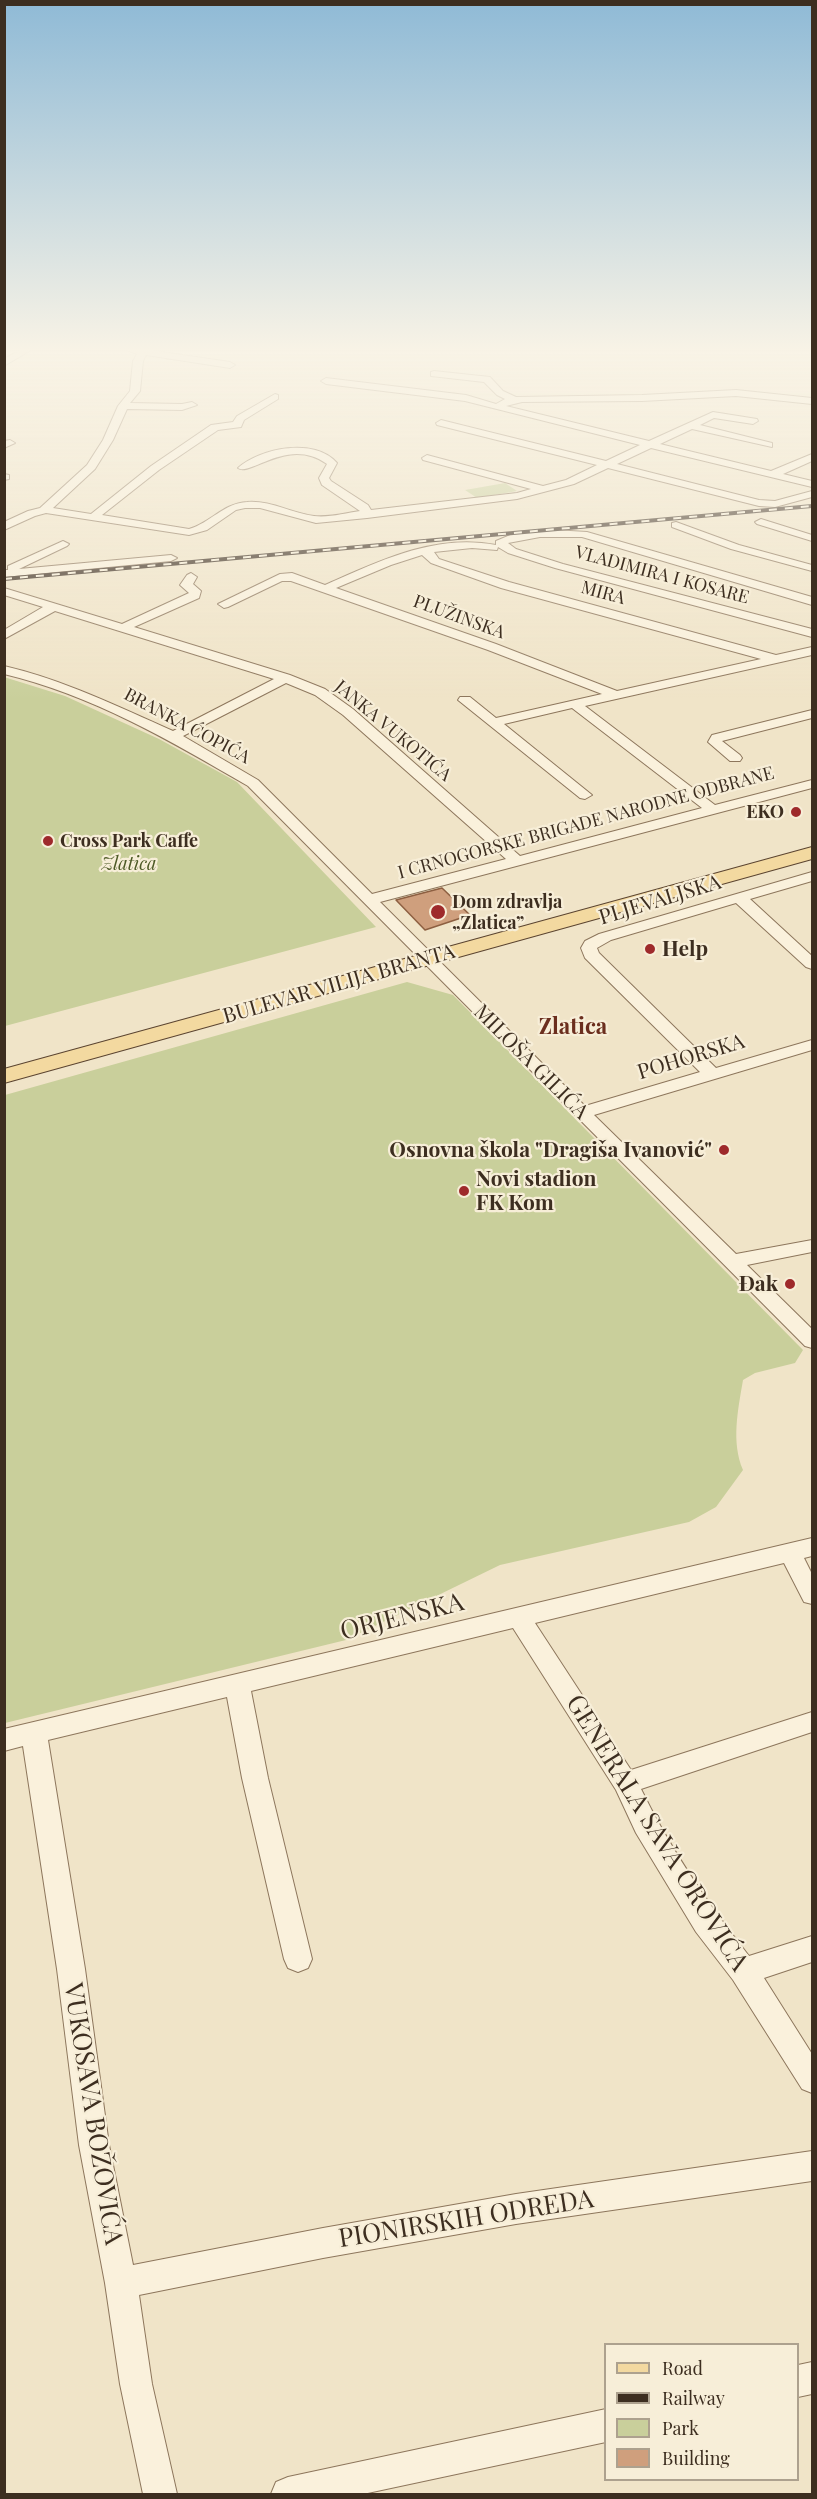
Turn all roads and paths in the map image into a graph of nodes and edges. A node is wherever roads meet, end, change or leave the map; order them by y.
1 (90, 467) edge
2 (157, 467) edge
3 (246, 467) edge
4 (330, 467) edge
5 (460, 467) edge
6 (605, 467) edge
7 (616, 467) edge
8 (742, 467) edge
9 (790, 467) edge
10 (243, 468) dead end
11 (773, 474) junction
12 (813, 484) edge
13 (546, 489) junction
14 (813, 494) edge
15 (44, 510) junction
16 (367, 515) junction
17 (93, 517) junction
18 (761, 522) dead end
19 (676, 525) dead end
20 (4, 527) edge
21 (813, 538) edge
22 (63, 544) dead end
23 (499, 546) junction
24 (428, 551) junction
25 (171, 558) dead end
26 (459, 568) junction
27 (813, 568) edge
28 (4, 573) edge
29 (191, 577) dead end
30 (327, 588) junction
31 (4, 591) edge
32 (813, 601) edge
33 (224, 604) dead end
34 (54, 606) junction
35 (125, 627) junction
36 (813, 633) edge
37 (4, 635) edge
38 (813, 651) edge
39 (776, 659) junction
40 (4, 670) edge
41 (285, 678) junction
42 (616, 695) junction
43 (465, 699) dead end
44 (576, 705) junction
45 (813, 714) edge
46 (494, 722) junction
47 (173, 736) junction
48 (735, 758) dead end
49 (813, 784) edge
50 (585, 795) dead end
51 (712, 810) junction
52 (813, 838) edge
53 (813, 853) edge
54 (517, 861) junction
55 (813, 876) edge
56 (739, 898) junction
57 (369, 900) junction
58 (422, 953) junction
59 (813, 964) edge
60 (813, 1045) edge
61 (4, 1059) edge
62 (712, 1074) junction
63 (4, 1076) edge
64 (582, 1113) junction
65 (813, 1246) edge
66 (733, 1261) junction
67 (813, 1341) edge
68 (801, 1550) edge
69 (813, 1595) edge
70 (519, 1618) junction
71 (237, 1685) junction
72 (813, 1722) edge
73 (34, 1733) junction
74 (4, 1740) edge
75 (625, 1783) junction
76 (813, 1949) edge
77 (298, 1959) dead end
78 (743, 1971) junction
79 (813, 2079) edge
80 (813, 2166) edge
81 (121, 2283) junction
82 (604, 2425) edge
83 (160, 2494) edge
84 (288, 2494) edge

1 - 15 street
2 - 17 street
3 - 10 street
4 - 16 street
5 - 13 street
6 - 13 street
7 - 14 street
8 - 11 street
9 - 11 street
11 - 12 street
13 - 16 street
15 - 17 street
15 - 20 street
16 - 17 street
18 - 21 street
19 - 27 street
22 - 28 street
23 - 24 street
23 - 26 street
23 - 32 street
23 - 36 street, VLADIMIRA I KOSARE
24 - 26 street, MIRA
24 - 30 street
25 - 28 street
26 - 39 street, MIRA
29 - 35 street
30 - 33 street, PLUŽINSKA
30 - 42 street, PLUŽINSKA
31 - 34 street, JANKA VUKOTIĆA
34 - 35 street, JANKA VUKOTIĆA
34 - 37 street
35 - 41 street, JANKA VUKOTIĆA
38 - 39 street
39 - 42 street
40 - 47 street, BRANKA ĆOPIĆA
41 - 47 street
41 - 54 street, JANKA VUKOTIĆA
42 - 44 street
43 - 46 street
44 - 46 street
44 - 51 street
45 - 48 street
46 - 50 street
47 - 57 street, BRANKA ĆOPIĆA
49 - 51 street, I CRNOGORSKE BRIGADE NARODNE ODBRANE
51 - 54 street, I CRNOGORSKE BRIGADE NARODNE ODBRANE
52 - 58 main road, BULEVAR VILIJA BRANTA
53 - 58 main road, BULEVAR VILIJA BRANTA
54 - 57 street, I CRNOGORSKE BRIGADE NARODNE ODBRANE
55 - 56 street, PLJEVALJSKA
56 - 59 street
56 - 62 street, PLJEVALJSKA
57 - 58 street, BRANKA ĆOPIĆA
58 - 61 main road, BULEVAR VILIJA BRANTA
58 - 63 main road, BULEVAR VILIJA BRANTA
58 - 64 street, MILOŠA GILIĆA
60 - 62 street, POHORSKA
62 - 64 street, POHORSKA
64 - 66 street, MILOŠA GILIĆA
65 - 66 street
66 - 67 street, MILOŠA GILIĆA
68 - 69 street
68 - 70 street, ORJENSKA
70 - 71 street, ORJENSKA
70 - 75 street, GENERALA SAVA OROVIĆA
71 - 73 street, ORJENSKA
71 - 77 street
72 - 75 street
73 - 74 street, ORJENSKA
73 - 81 street, VUKOSAVA BOŽOVIĆA
75 - 78 street, GENERALA SAVA OROVIĆA
76 - 78 street
78 - 79 street, GENERALA SAVA OROVIĆA
80 - 81 street, PIONIRSKIH ODREDA
81 - 83 street, VUKOSAVA BOŽOVIĆA
82 - 84 street

